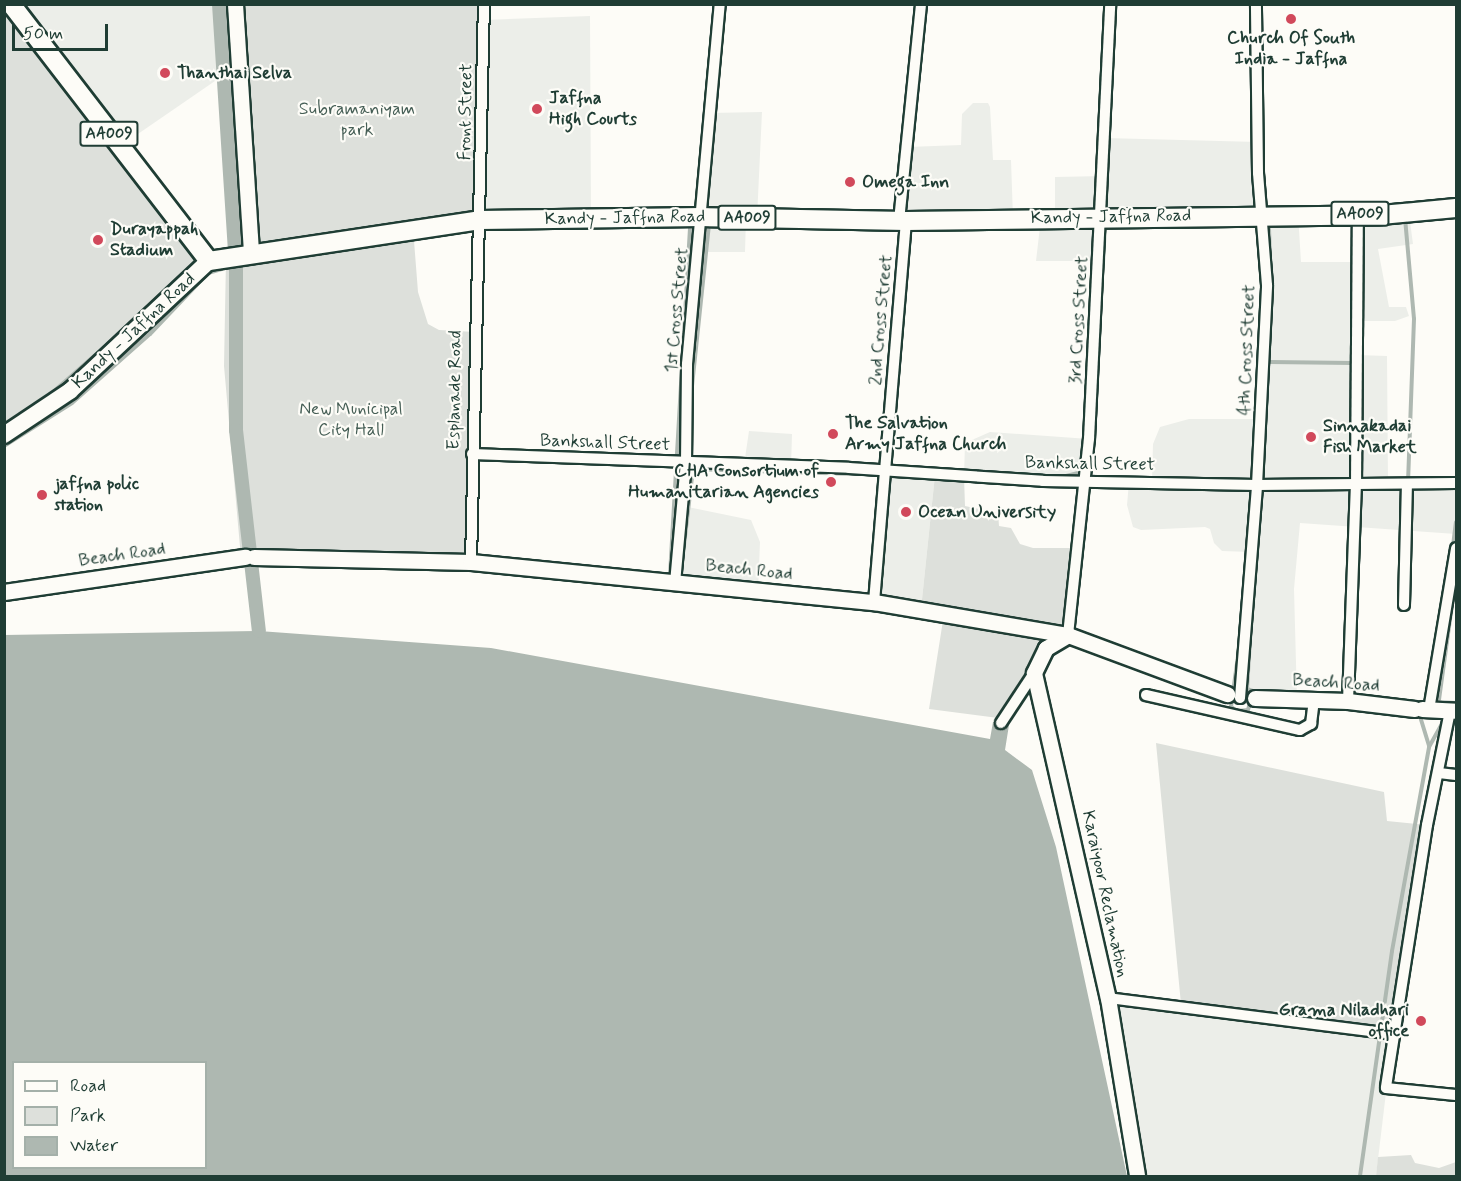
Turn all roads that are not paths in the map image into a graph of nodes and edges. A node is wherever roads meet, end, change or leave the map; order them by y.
1 (11, 4) edge
2 (235, 4) edge
3 (484, 4) edge
4 (720, 4) edge
5 (921, 4) edge
6 (1110, 4) edge
7 (1256, 4) edge
8 (1456, 208) edge
9 (1264, 214) junction
10 (1358, 214) junction
11 (701, 216) junction
12 (1102, 217) junction
13 (480, 220) junction
14 (903, 221) junction
15 (251, 254) junction
16 (209, 261) junction
17 (4, 435) edge
18 (472, 453) junction
19 (686, 463) junction
20 (884, 470) junction
21 (1086, 480) junction
22 (1456, 483) edge
23 (1356, 484) junction
24 (1407, 484) junction
25 (1257, 485) junction
26 (1456, 548) edge
27 (471, 562) junction
28 (675, 583) junction
29 (1453, 589) edge
30 (4, 592) edge
31 (874, 602) junction
32 (1404, 604) dead end
33 (1068, 635) junction
34 (1034, 673) junction
35 (1146, 695) dead end
36 (1243, 697) junction
37 (1314, 700) junction
38 (1348, 701) junction
39 (1422, 709) junction
40 (1453, 711) edge
41 (1001, 723) dead end
42 (1439, 773) junction
43 (1456, 775) edge
44 (1108, 998) junction
45 (1393, 1034) junction
46 (1456, 1095) edge
47 (1137, 1176) edge

1 - 16 highway, AA009
2 - 15 main road
3 - 13 street, Front Street
4 - 11 street, 1st Cross Street
5 - 14 street, 2nd Cross Street
6 - 12 street, 3rd Cross Street
7 - 9 street, 4th Cross Street
8 - 10 highway, Kandy - Jaffna Road / AA009
9 - 10 highway, Kandy - Jaffna Road / AA009
9 - 12 highway, Kandy - Jaffna Road / AA009
9 - 25 street, 4th Cross Street
10 - 23 street
11 - 13 highway, Kandy - Jaffna Road / AA009
11 - 14 highway, Kandy - Jaffna Road / AA009
11 - 19 street, 1st Cross Street
12 - 14 highway, Kandy - Jaffna Road / AA009
12 - 21 street, 3rd Cross Street
13 - 15 highway, Kandy - Jaffna Road / AA009
13 - 18 street, Esplanade Road
14 - 20 street, 2nd Cross Street
15 - 16 highway, Kandy - Jaffna Road / AA009
16 - 17 main road, Kandy - Jaffna Road
18 - 19 street, Bankshall Street
18 - 27 street, Esplanade Road
19 - 20 street, Bankshall Street
19 - 28 street, 1st Cross Street
20 - 21 street, Bankshall Street
20 - 31 street, 2nd Cross Street
21 - 25 street, Bankshall Street
21 - 33 street, 3rd Cross Street
22 - 24 street, Bankshall Street
23 - 24 street, Bankshall Street
23 - 25 street, Bankshall Street
23 - 38 street
24 - 32 street
25 - 36 street, 4th Cross Street
26 - 29 street
27 - 28 main road, Beach Road
27 - 30 main road, Beach Road
28 - 31 main road, Beach Road
29 - 39 street
31 - 33 main road, Beach Road
33 - 34 main road
33 - 36 main road, Beach Road
34 - 41 street
34 - 44 main road, Karaiyoor Reclamation
35 - 37 street
36 - 37 main road, Beach Road
37 - 38 main road, Beach Road
38 - 39 main road, Beach Road
39 - 40 main road, Beach Road
40 - 42 street
42 - 43 street
42 - 45 street
44 - 45 street
44 - 47 main road, Karaiyoor Reclamation
45 - 46 street

